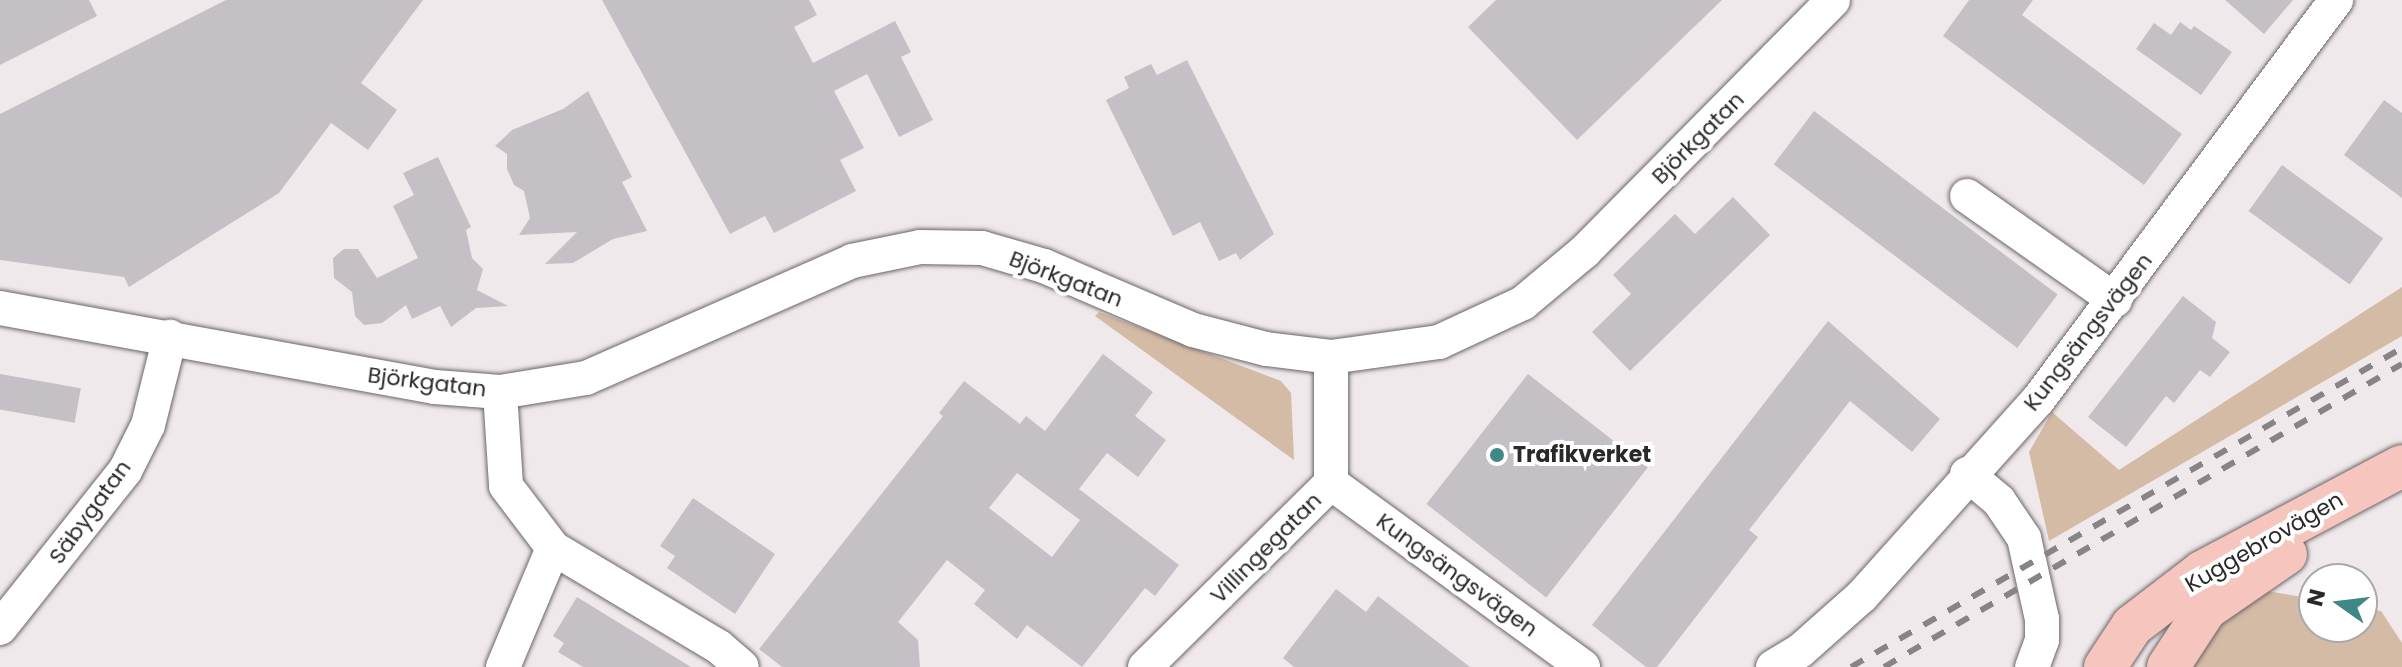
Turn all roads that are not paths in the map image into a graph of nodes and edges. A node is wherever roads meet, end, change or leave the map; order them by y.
1 (2336, 0) edge
2 (1822, 5) edge
3 (1967, 196) dead end
4 (2115, 300) junction
5 (0, 308) edge
6 (170, 337) junction
7 (1331, 357) junction
8 (500, 392) junction
9 (2402, 469) edge
10 (1967, 474) junction
11 (1331, 483) junction
12 (553, 548) junction
13 (0, 628) edge
14 (503, 667) edge
15 (742, 667) edge
16 (1145, 667) edge
17 (1583, 667) edge
18 (1773, 667) edge
19 (2032, 667) edge
20 (2105, 667) edge
21 (2168, 667) edge

1 - 4 street, Kungsängsvägen
2 - 7 street, Björkgatan
3 - 4 street
4 - 10 street, Kungsängsvägen
5 - 6 street, Björkgatan
6 - 8 street, Björkgatan
6 - 13 street, Säbygatan
7 - 8 street, Björkgatan
7 - 11 street, Villingegatan
8 - 12 street
9 - 20 main road, Kuggebrovägen
9 - 21 main road, Kuggebrovägen
10 - 18 street, Kungsängsvägen
10 - 19 street
11 - 16 street, Villingegatan
11 - 17 street, Kungsängsvägen
12 - 14 street
12 - 15 street

